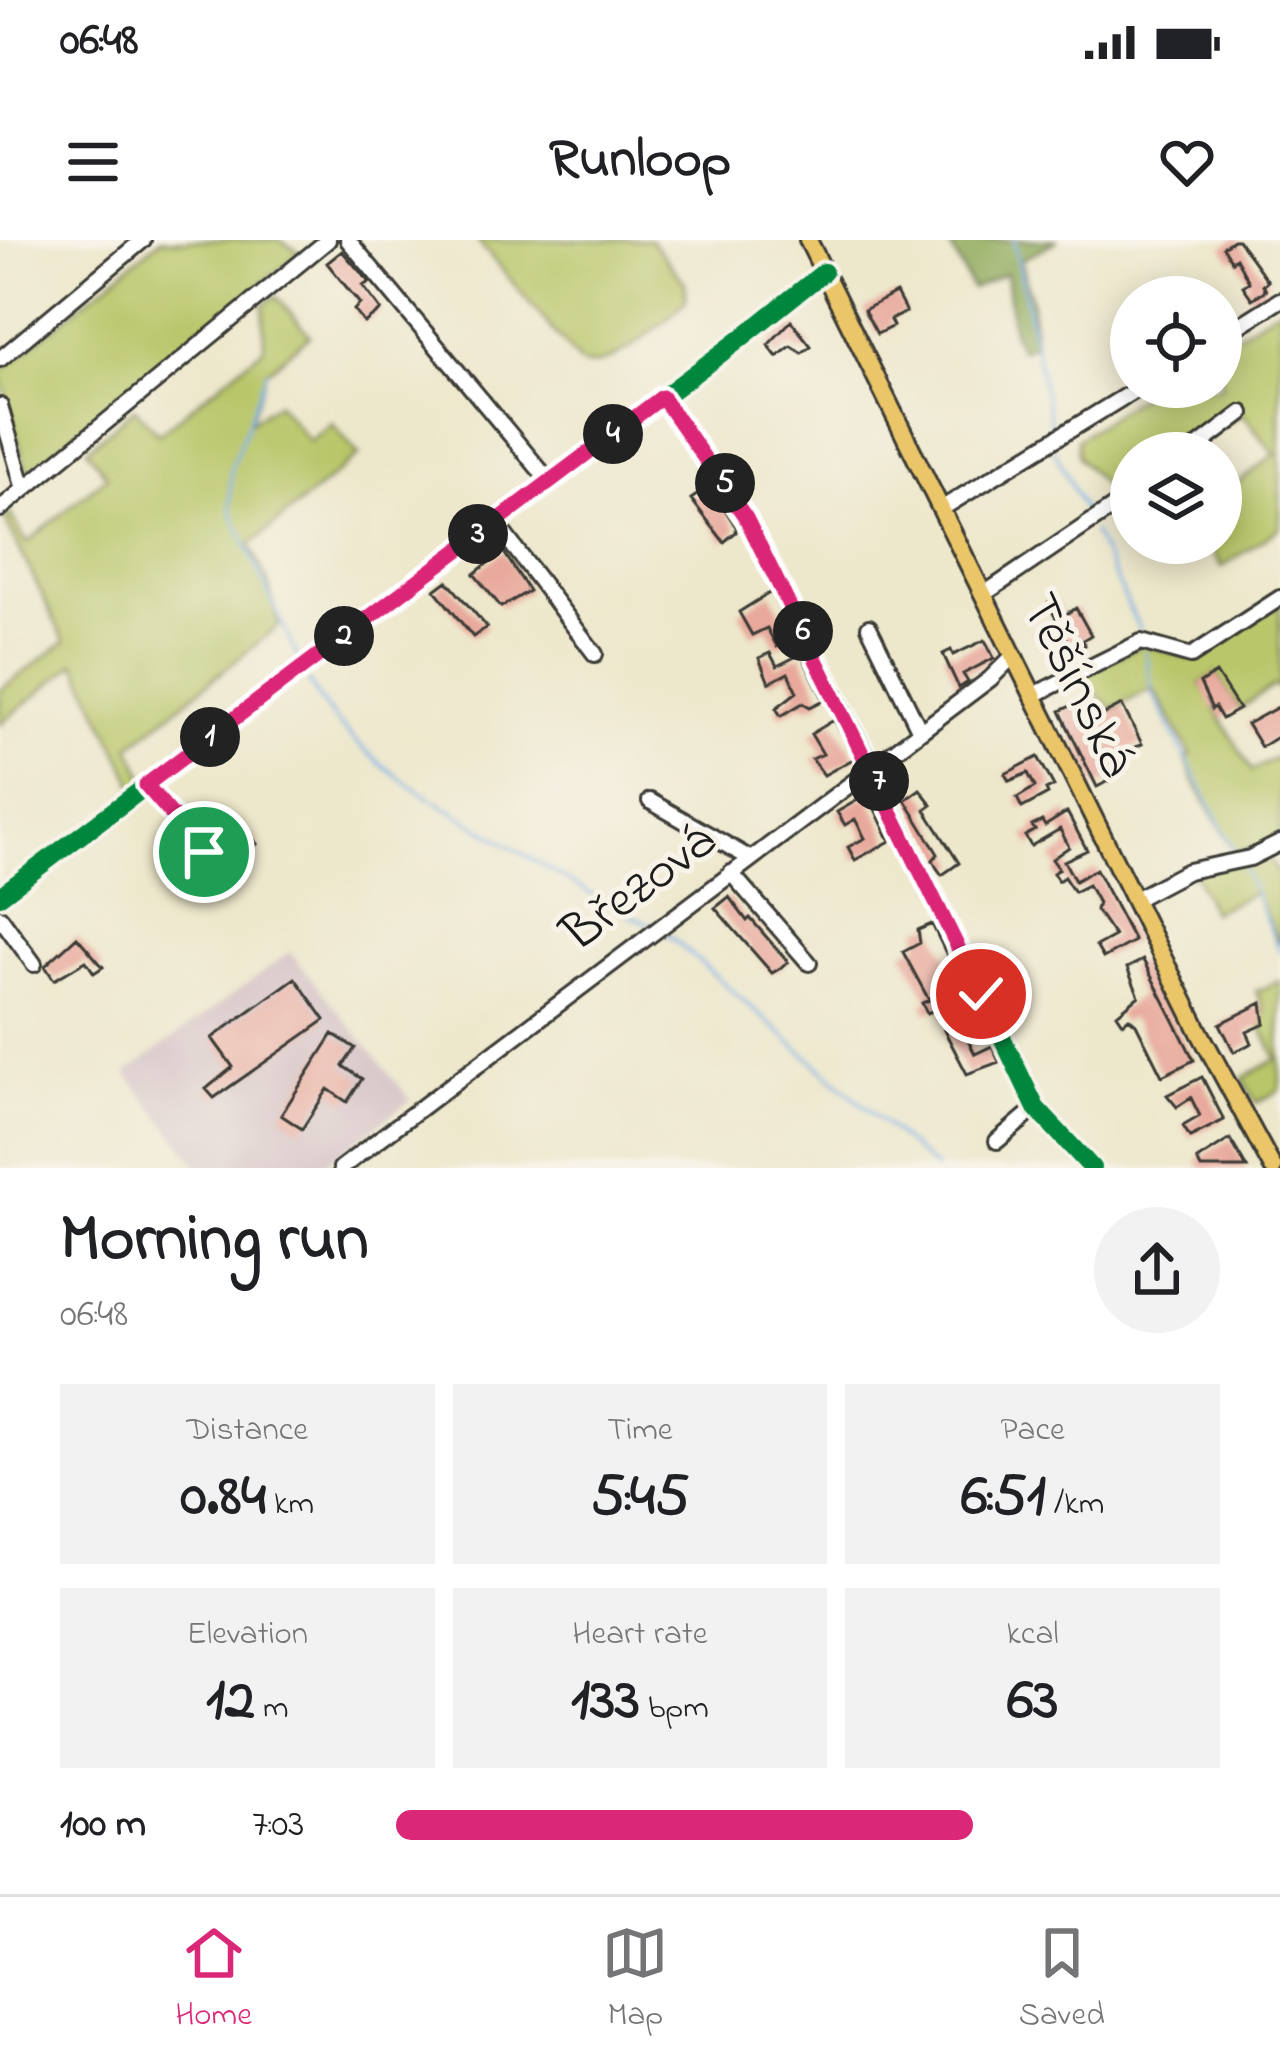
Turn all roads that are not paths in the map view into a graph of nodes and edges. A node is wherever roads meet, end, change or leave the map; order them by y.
1 (143, 240) edge
2 (328, 240) edge
3 (348, 240) edge
4 (808, 240) edge
5 (824, 272) junction
6 (1280, 300) edge
7 (1242, 324) edge
8 (0, 359) edge
9 (662, 397) junction
10 (1110, 405) edge
11 (0, 406) edge
12 (1242, 413) dead end
13 (1217, 432) edge
14 (549, 482) junction
15 (24, 488) junction
16 (0, 509) edge
17 (941, 509) junction
18 (1110, 509) edge
19 (495, 522) junction
20 (984, 594) junction
21 (1280, 598) edge
22 (869, 627) dead end
23 (595, 654) dead end
24 (1018, 662) junction
25 (1034, 695) junction
26 (920, 730) junction
27 (872, 767) junction
28 (146, 785) junction
29 (650, 800) dead end
30 (1280, 843) edge
31 (204, 852) dead end
32 (751, 859) junction
33 (731, 873) junction
34 (0, 896) edge
35 (1135, 898) junction
36 (0, 917) edge
37 (809, 962) dead end
38 (34, 964) dead end
39 (1036, 1108) junction
40 (997, 1141) dead end
41 (340, 1168) edge
42 (1092, 1168) edge
43 (1273, 1168) edge

1 - 8 street
2 - 15 street
3 - 14 street
4 - 5 main road, Těšínská
5 - 9 street
5 - 17 main road, Těšínská
6 - 7 street
9 - 14 street
9 - 27 street
10 - 17 street
11 - 15 street
12 - 13 street
14 - 19 street
15 - 16 street
17 - 20 main road, Těšínská
18 - 20 street
19 - 23 street
19 - 28 street
20 - 24 main road, Těšínská
21 - 25 street
22 - 26 street
24 - 25 main road, Těšínská
24 - 26 street, Březová
25 - 35 main road, Těšínská
26 - 27 street, Březová
27 - 32 street, Březová
27 - 39 street
28 - 31 street
28 - 34 street
29 - 32 street
30 - 35 street
32 - 33 street, Březová
33 - 37 street
33 - 41 street, Březová
35 - 43 main road, Těšínská
36 - 38 street
39 - 40 street
39 - 42 street

